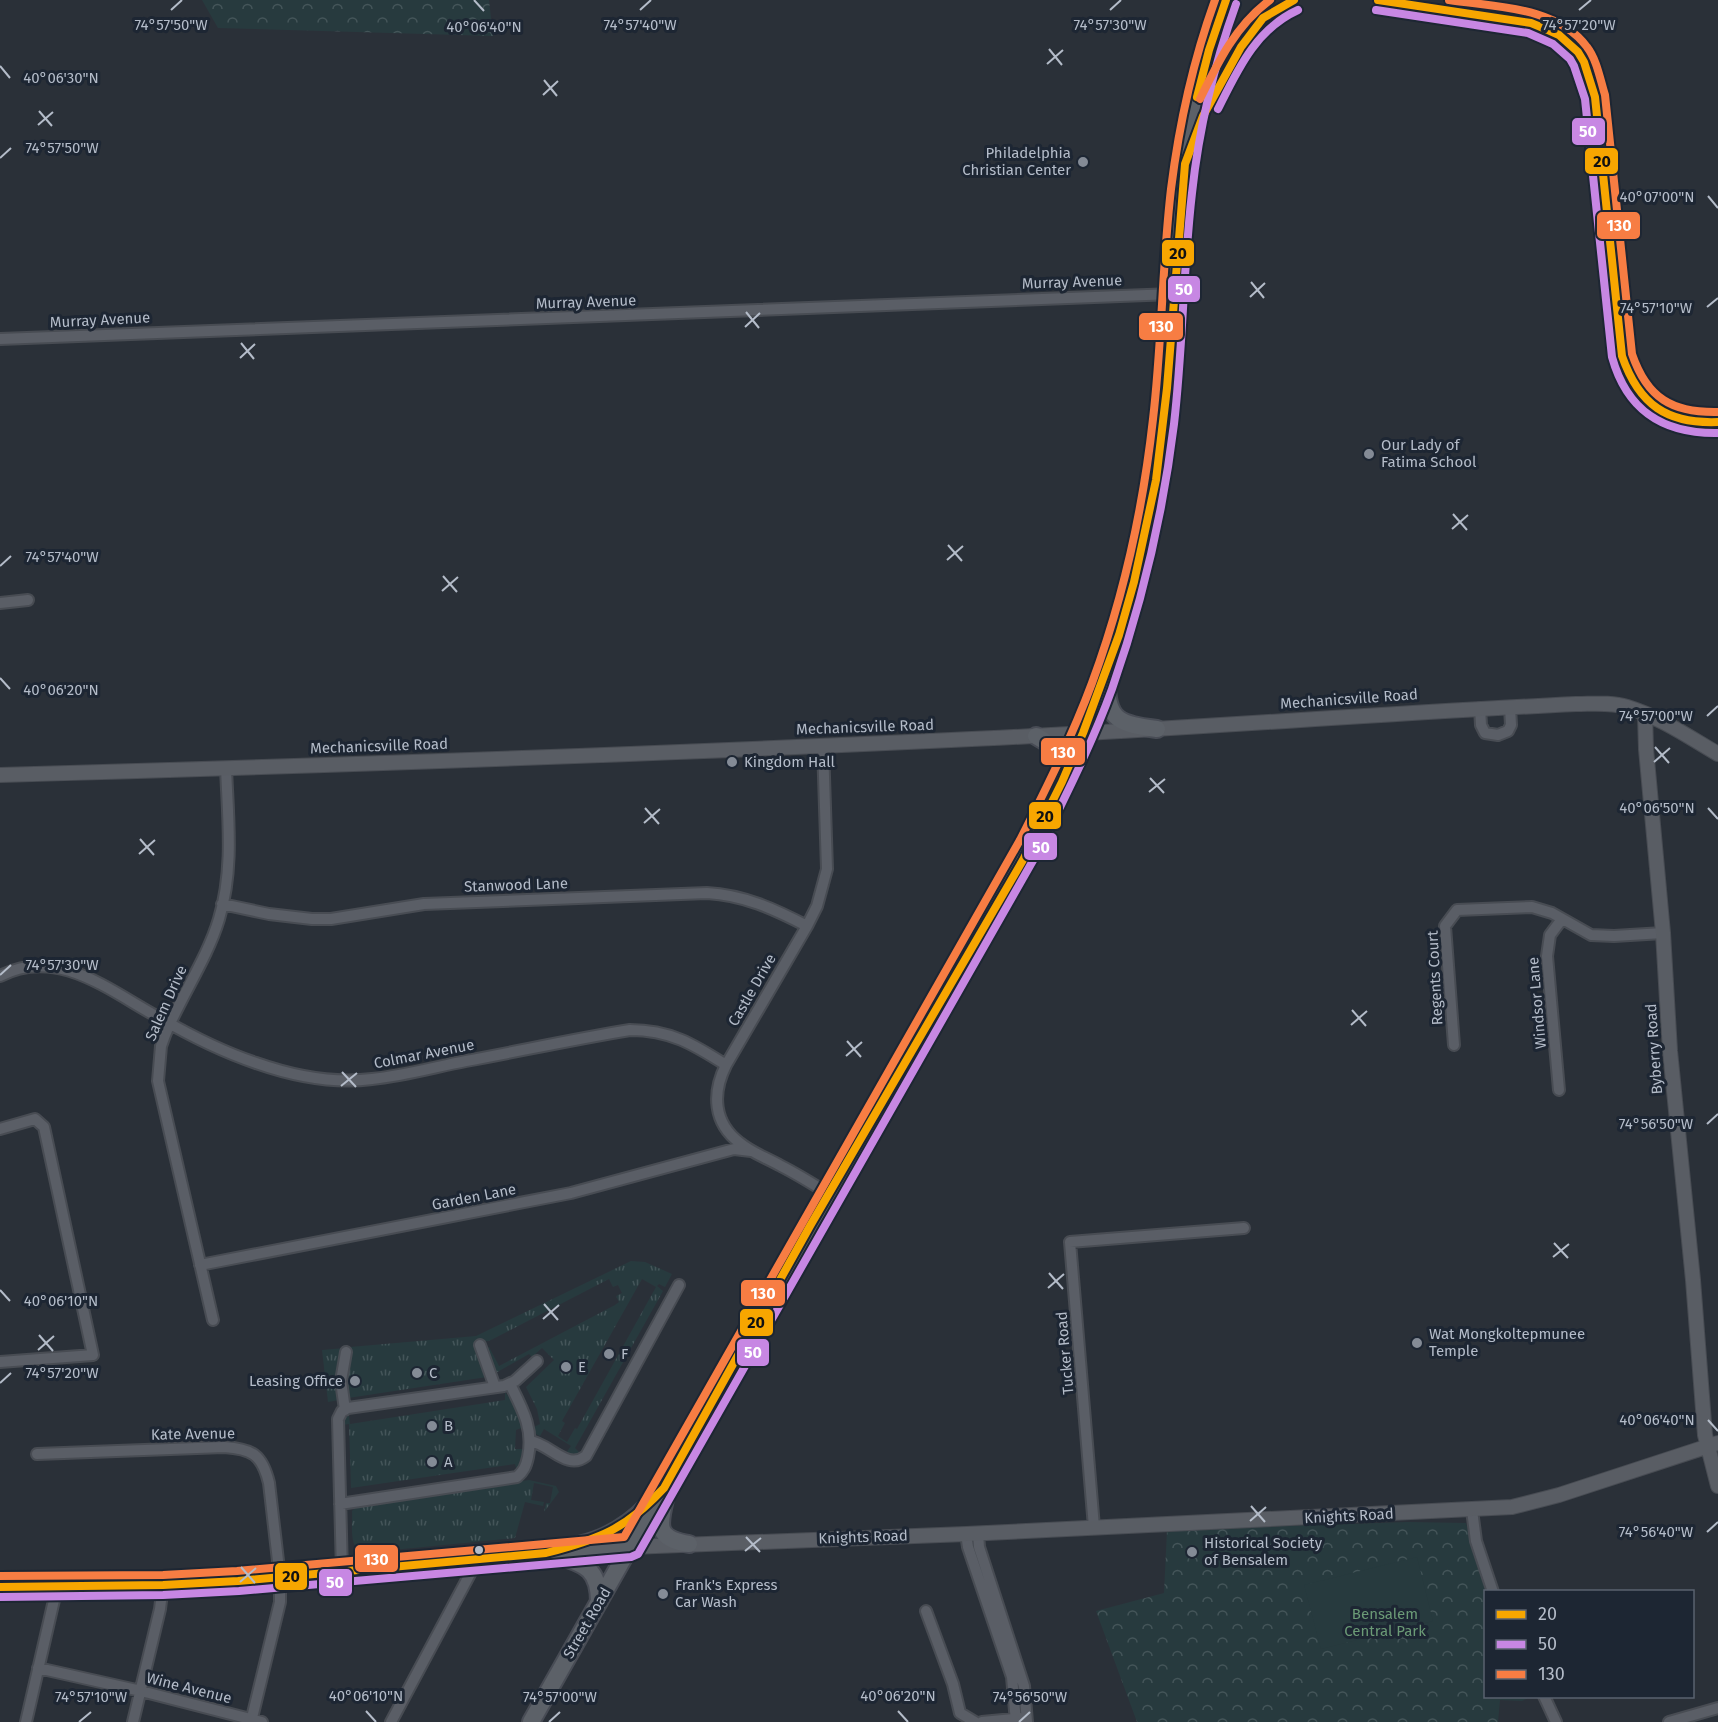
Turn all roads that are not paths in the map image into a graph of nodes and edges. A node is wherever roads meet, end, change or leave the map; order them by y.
1 (1226, 0) edge
2 (1173, 294) junction
3 (0, 339) edge
4 (28, 600) dead end
5 (0, 603) edge
6 (1108, 669) junction
7 (1510, 707) junction
8 (1480, 708) junction
9 (1645, 714) junction
10 (1157, 729) junction
11 (1083, 733) junction
12 (1036, 736) junction
13 (823, 746) junction
14 (1718, 754) edge
15 (226, 768) junction
16 (0, 775) edge
17 (1062, 782) junction
18 (222, 904) junction
19 (1562, 919) junction
20 (807, 926) junction
21 (1663, 933) junction
22 (0, 976) edge
23 (170, 1024) junction
24 (1454, 1045) dead end
25 (726, 1065) junction
26 (1559, 1090) dead end
27 (0, 1129) edge
28 (751, 1151) junction
29 (829, 1194) junction
30 (1244, 1228) dead end
31 (200, 1265) junction
32 (680, 1285) dead end
33 (213, 1320) dead end
34 (480, 1345) dead end
35 (346, 1352) dead end
36 (537, 1361) dead end
37 (0, 1362) edge
38 (510, 1384) junction
39 (495, 1387) junction
40 (345, 1410) junction
41 (530, 1441) junction
42 (1712, 1445) edge
43 (38, 1454) dead end
44 (667, 1481) junction
45 (1718, 1486) edge
46 (340, 1504) junction
47 (1472, 1510) junction
48 (1094, 1527) junction
49 (972, 1533) junction
50 (689, 1544) junction
51 (630, 1547) junction
52 (546, 1553) junction
53 (478, 1559) junction
54 (342, 1572) junction
55 (280, 1578) junction
56 (163, 1585) junction
57 (0, 1587) edge
58 (57, 1587) junction
59 (1492, 1590) edge
60 (599, 1602) junction
61 (927, 1611) dead end
62 (38, 1668) junction
63 (141, 1691) junction
64 (1545, 1698) edge
65 (1718, 1708) edge
66 (1021, 1720) edge
67 (255, 1721) edge
68 (26, 1722) edge
69 (134, 1722) edge
70 (392, 1722) edge
71 (531, 1722) edge
72 (975, 1722) edge
73 (982, 1722) edge
74 (1556, 1722) edge
75 (1669, 1722) edge

1 - 2 main road, Street Road
2 - 3 street, Murray Avenue
2 - 6 main road, Street Road
4 - 5 street
6 - 10 main road
6 - 11 main road, Street Road
7 - 8 street, Mechanicsville Road
7 - 8 street
7 - 9 street, Mechanicsville Road
8 - 10 street, Mechanicsville Road
9 - 14 street, Mechanicsville Road
9 - 21 street, Byberry Road
10 - 11 street, Mechanicsville Road
11 - 12 street, Mechanicsville Road
11 - 17 main road, Street Road
12 - 13 street, Mechanicsville Road
12 - 17 main road
13 - 15 street, Mechanicsville Road
13 - 20 street, Castle Drive
15 - 16 street, Mechanicsville Road
15 - 18 street, Salem Drive
17 - 29 main road, Street Road
18 - 20 street, Stanwood Lane
18 - 23 street, Salem Drive
19 - 21 street, Regents Court
19 - 24 street, Regents Court
19 - 26 street, Windsor Lane
20 - 25 street, Castle Drive
21 - 42 street, Byberry Road
22 - 23 street, Colmar Avenue
23 - 25 street, Colmar Avenue
23 - 31 street, Salem Drive
25 - 28 street, Castle Drive
27 - 37 street
28 - 29 street, Castle Drive
28 - 31 street, Garden Lane
29 - 44 main road, Street Road
30 - 48 street, Tucker Road
31 - 33 street, Salem Drive
32 - 41 street
34 - 39 street
35 - 40 street
36 - 38 street
38 - 39 street
38 - 41 street
39 - 40 street
40 - 46 street
41 - 46 street
42 - 45 street, Byberry Road
42 - 47 street, Knights Road
43 - 55 street, Kate Avenue
44 - 50 main road
44 - 51 main road, Street Road
44 - 52 main road
46 - 54 street
47 - 48 street, Knights Road
47 - 59 street
48 - 49 street, Knights Road
49 - 50 street, Knights Road
49 - 66 street
50 - 51 street, Knights Road
51 - 52 main road, Knights Road
51 - 60 main road, Street Road
52 - 53 main road, Knights Road
52 - 60 main road
53 - 54 main road, Knights Road
53 - 70 street
54 - 55 main road, Knights Road
55 - 56 main road, Knights Road
55 - 67 street, Kate Avenue
56 - 58 main road, Knights Road
56 - 63 street
57 - 58 main road, Knights Road
58 - 62 street
60 - 71 main road, Street Road
61 - 72 street
62 - 63 street, Wine Avenue
62 - 68 street
63 - 67 street, Wine Avenue
63 - 69 street
64 - 74 street
65 - 75 street
66 - 73 street

